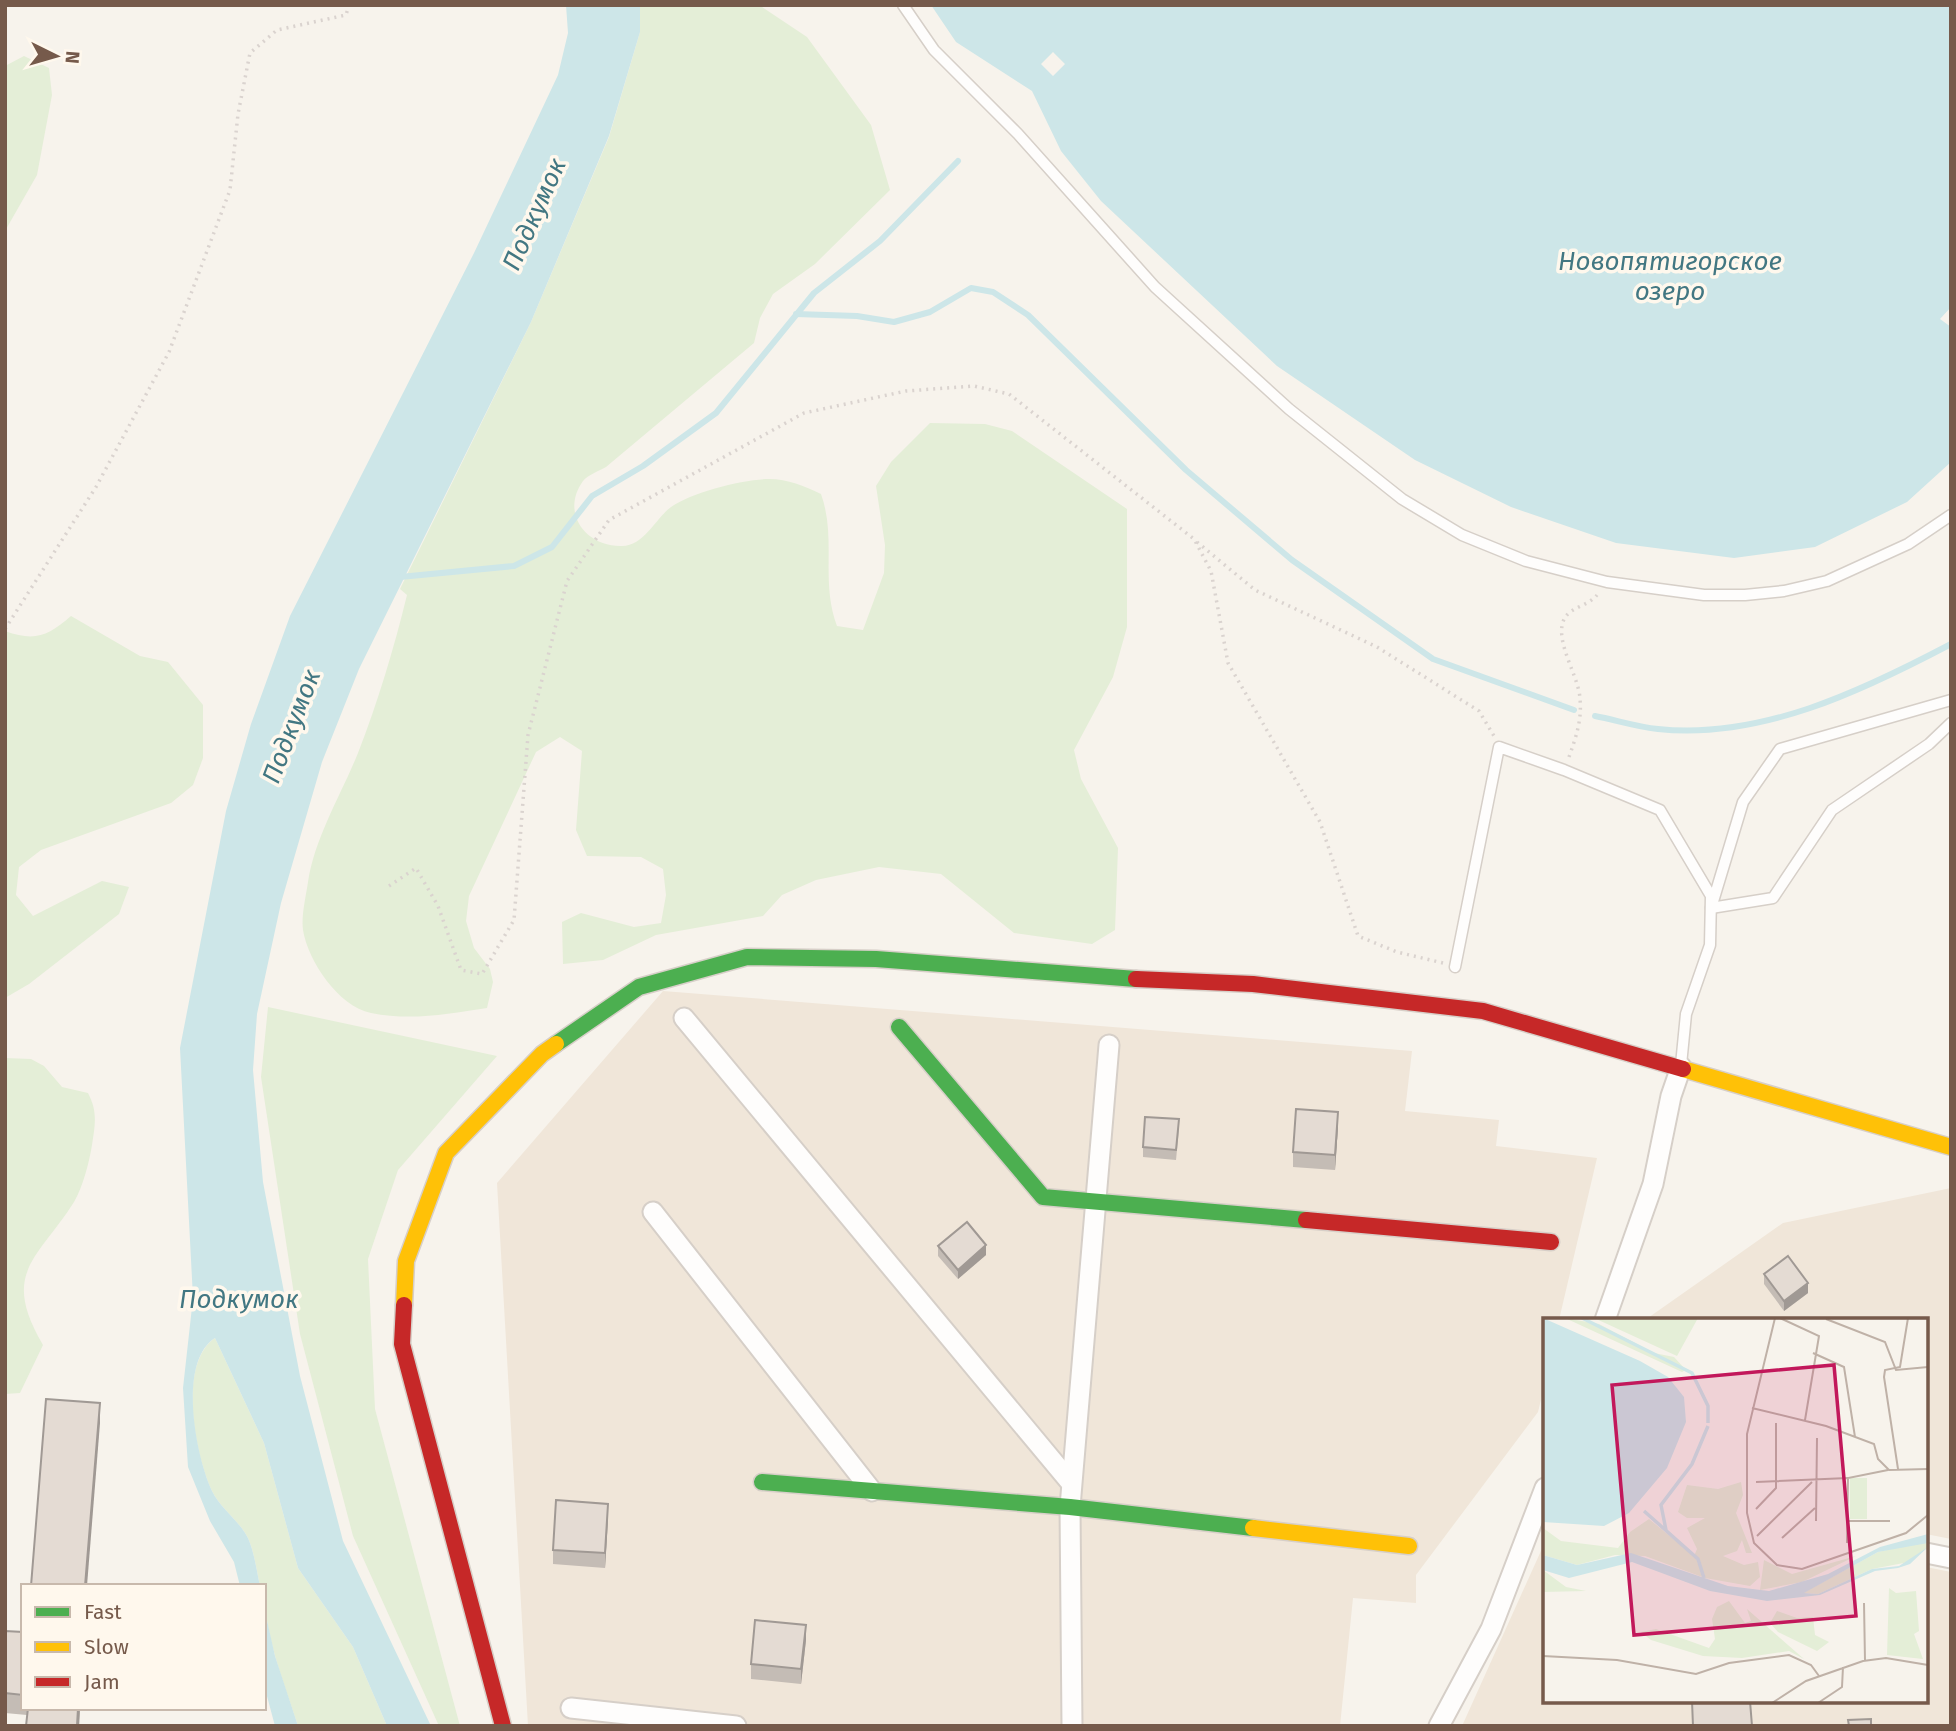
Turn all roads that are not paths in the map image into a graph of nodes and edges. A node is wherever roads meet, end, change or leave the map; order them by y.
1 (903, 5) edge
2 (1951, 515) edge
3 (1951, 700) edge
4 (1951, 723) edge
5 (1711, 908) junction
6 (1455, 967) road end
7 (684, 1018) dead end
8 (899, 1027) dead end
9 (1109, 1045) dead end
10 (1681, 1067) junction
11 (1951, 1147) edge
12 (1095, 1201) junction
13 (653, 1212) dead end
14 (1551, 1242) dead end
15 (1606, 1318) edge
16 (762, 1482) dead end
17 (1071, 1483) junction
18 (872, 1491) junction
19 (1543, 1493) edge
20 (1070, 1507) junction
21 (1409, 1546) dead end
22 (1928, 1553) edge
23 (1951, 1558) edge
24 (571, 1707) dead end
25 (503, 1726) edge
26 (736, 1726) edge
27 (1072, 1726) edge
28 (1439, 1726) edge

1 - 2 lane
3 - 5 lane
4 - 5 lane
5 - 6 lane
5 - 10 lane
7 - 17 street
8 - 12 street
9 - 12 street
10 - 11 street
10 - 15 street
10 - 25 street
12 - 14 street
12 - 17 street
13 - 18 street
16 - 18 street
17 - 20 street
18 - 20 street
19 - 28 street
20 - 21 street
20 - 27 street
22 - 23 street
24 - 26 street

